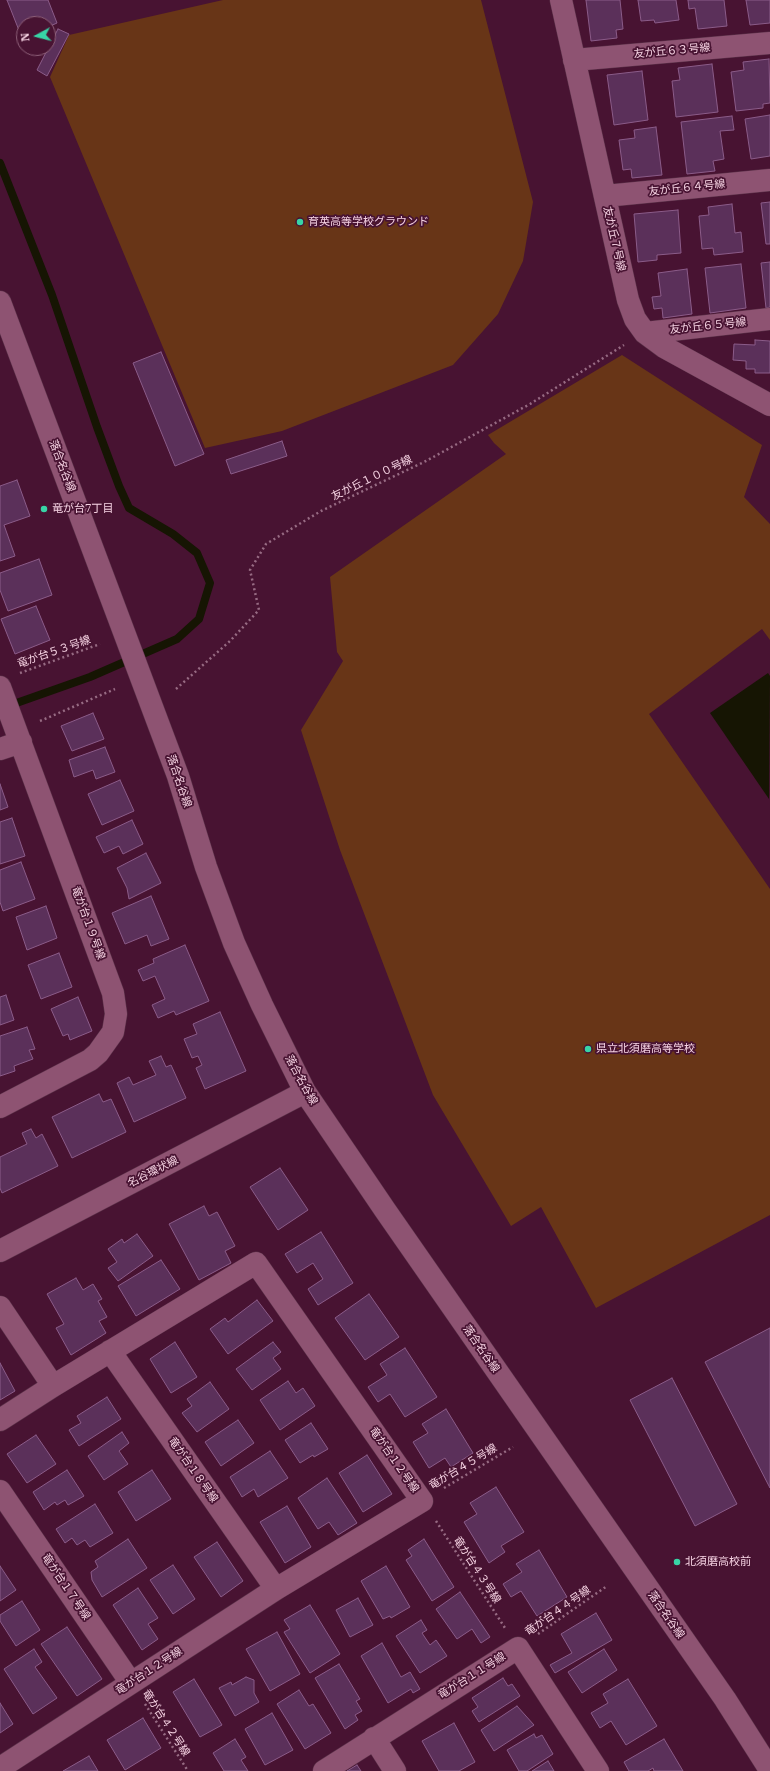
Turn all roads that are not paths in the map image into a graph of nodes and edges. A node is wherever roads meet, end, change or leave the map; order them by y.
1 (561, 0) edge
2 (770, 43) edge
3 (574, 60) junction
4 (770, 180) edge
5 (605, 196) junction
6 (0, 302) edge
7 (770, 319) edge
8 (646, 333) junction
9 (770, 405) edge
10 (7, 681) edge
11 (21, 742) junction
12 (0, 749) edge
13 (306, 1092) junction
14 (0, 1107) edge
15 (0, 1251) edge
16 (0, 1307) edge
17 (110, 1351) junction
18 (53, 1386) junction
19 (0, 1420) edge
20 (0, 1491) edge
21 (276, 1589) junction
22 (131, 1683) junction
23 (374, 1738) junction
24 (0, 1768) edge
25 (770, 1770) edge
26 (324, 1771) edge
27 (395, 1771) edge
28 (598, 1771) edge

1 - 3 street, 友が丘７号線
2 - 3 street, 友が丘６３号線
3 - 5 street, 友が丘７号線
4 - 5 street, 友が丘６４号線
5 - 8 street, 友が丘７号線
6 - 13 street, 落合名谷線
7 - 8 street, 友が丘６５号線
8 - 9 street, 友が丘７号線
10 - 11 street, 竜が台１９号線
11 - 12 street
11 - 14 street, 竜が台１９号線
13 - 15 street, 名谷環状線
13 - 25 street, 落合名谷線
16 - 18 street
17 - 18 street, 竜が台１２号線
17 - 21 street, 竜が台１８号線
17 - 21 street, 竜が台１２号線
18 - 19 street, 竜が台１２号線
20 - 22 street, 竜が台１７号線
21 - 22 street, 竜が台１２号線
22 - 24 street, 竜が台１２号線
23 - 26 street, 竜が台１１号線
23 - 27 street
23 - 28 street, 竜が台１１号線

